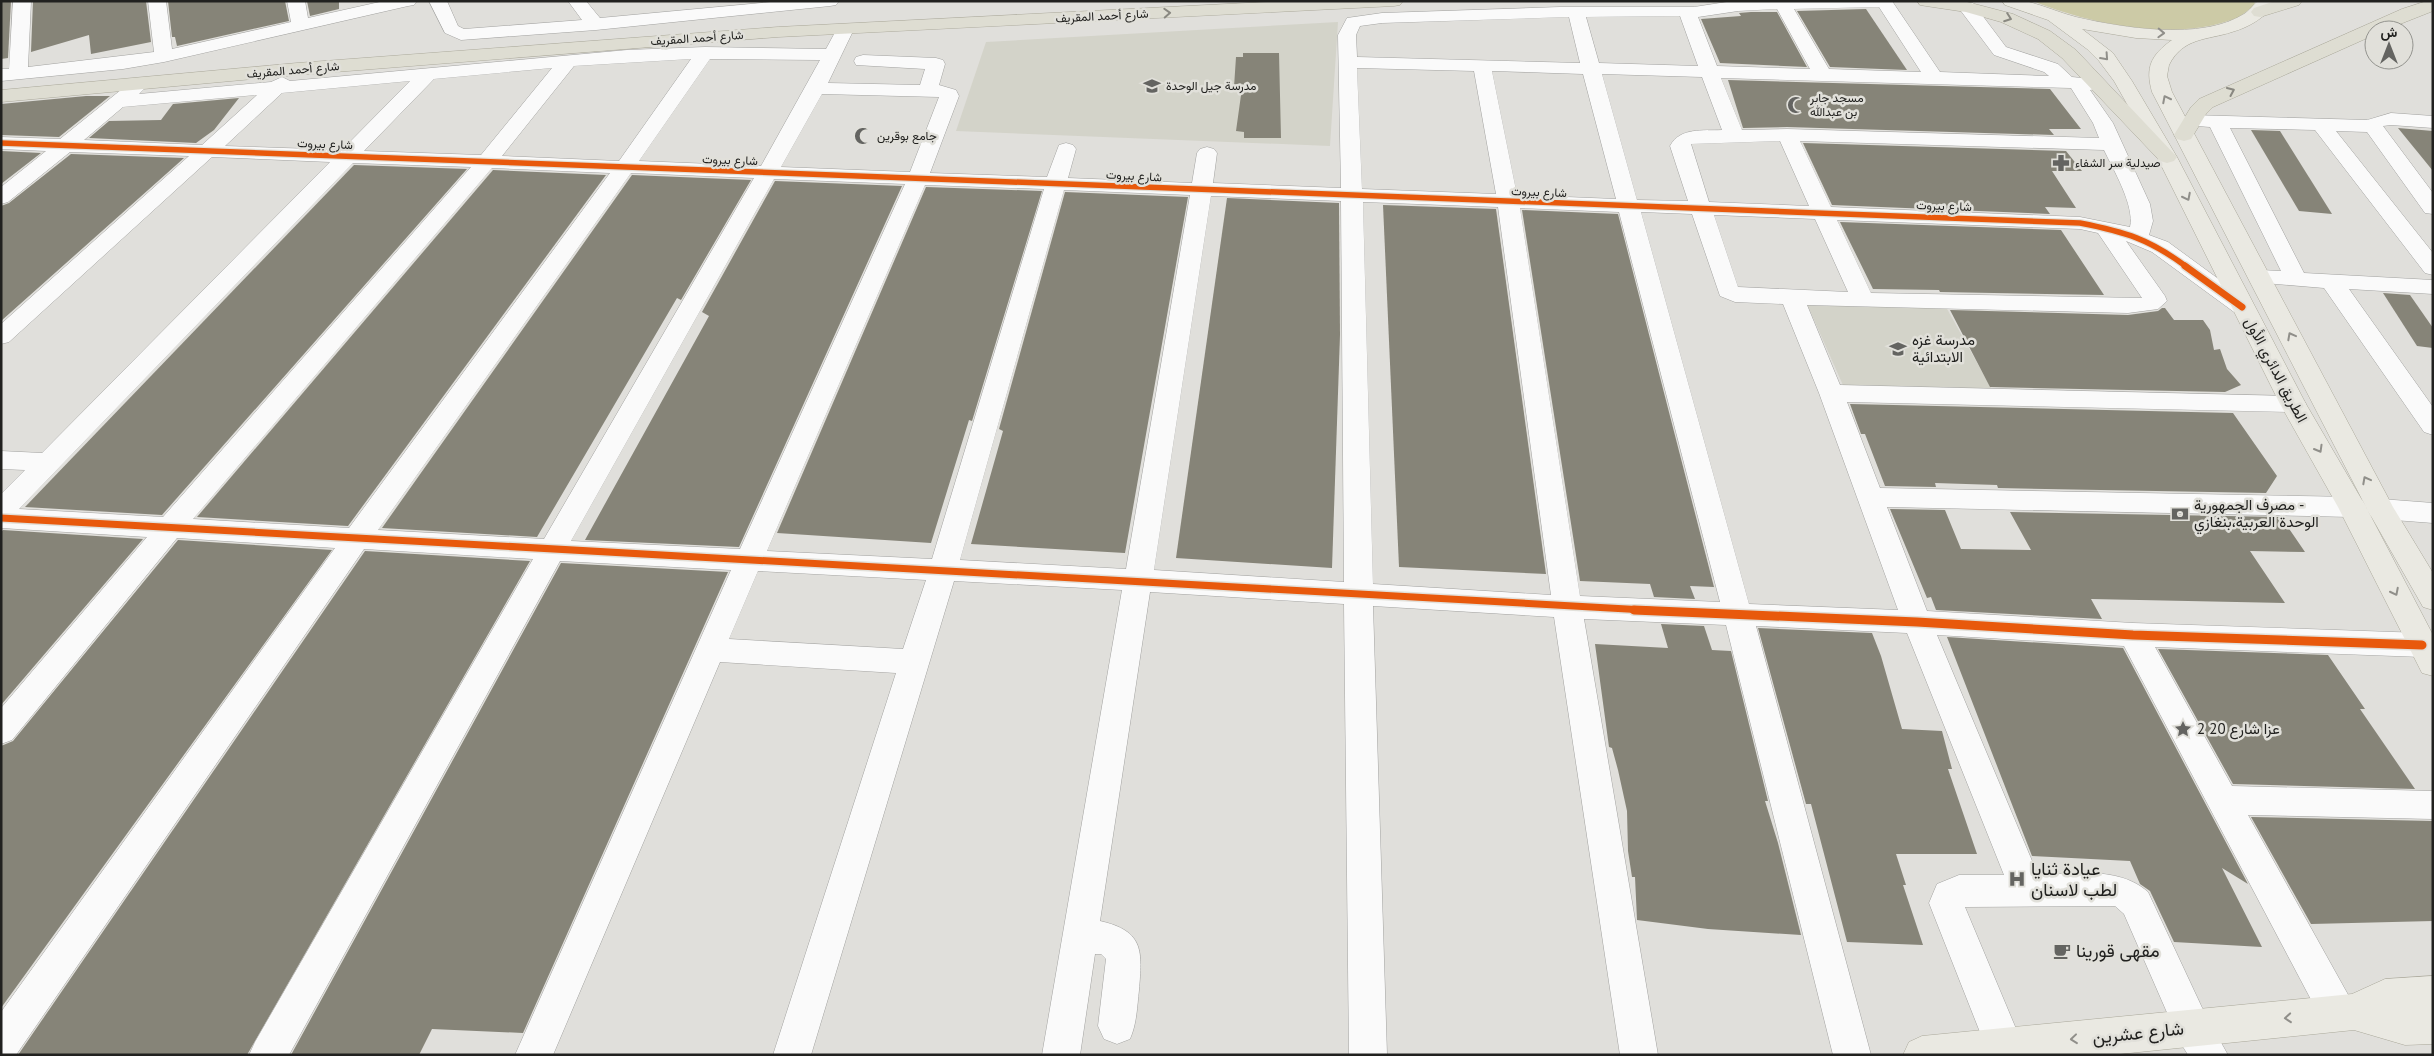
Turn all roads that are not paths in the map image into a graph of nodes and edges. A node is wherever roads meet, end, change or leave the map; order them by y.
1 (22, 1) edge
2 (157, 1) edge
3 (296, 1) edge
4 (408, 1) edge
5 (438, 1) edge
6 (577, 1) edge
7 (830, 1) edge
8 (1151, 1) edge
9 (1394, 1) edge
10 (1926, 1) edge
11 (2012, 1) edge
12 (2293, 1) edge
13 (1884, 2) edge
14 (1782, 3) junction
15 (2433, 5) edge
16 (721, 7) edge
17 (1967, 7) junction
18 (2264, 7) edge
19 (1576, 12) junction
20 (1687, 12) junction
21 (846, 16) edge
22 (2053, 16) junction
23 (300, 25) junction
24 (596, 25) junction
25 (2194, 33) junction
26 (705, 53) junction
27 (833, 55) junction
28 (164, 56) junction
29 (569, 60) junction
30 (863, 61) dead end
31 (1349, 62) junction
32 (1482, 66) junction
33 (297, 69) junction
34 (1593, 70) junction
35 (1709, 72) junction
36 (10, 74) edge
37 (428, 74) junction
38 (1823, 75) junction
39 (1935, 78) junction
40 (2071, 82) junction
41 (140, 84) junction
42 (2097, 84) junction
43 (1, 86) edge
44 (278, 87) junction
45 (816, 88) junction
46 (928, 91) junction
47 (1, 96) edge
48 (119, 102) junction
49 (2217, 121) junction
50 (2433, 122) edge
51 (2321, 124) junction
52 (2373, 126) junction
53 (2188, 128) junction
54 (1787, 135) junction
55 (1734, 136) junction
56 (1, 143) edge
57 (2110, 144) junction
58 (66, 146) junction
59 (1066, 149) dead end
60 (207, 151) junction
61 (1207, 153) dead end
62 (350, 156) junction
63 (2166, 157) junction
64 (487, 161) junction
65 (625, 167) junction
66 (768, 173) junction
67 (918, 178) junction
68 (1055, 184) junction
69 (1200, 190) junction
70 (1351, 196) junction
71 (1, 198) edge
72 (1508, 202) junction
73 (1627, 206) junction
74 (1702, 208) junction
75 (2433, 208) edge
76 (1824, 212) junction
77 (2104, 227) junction
78 (2138, 236) junction
79 (2433, 268) edge
80 (2260, 277) junction
81 (2296, 279) junction
82 (2332, 282) junction
83 (2433, 287) edge
84 (1792, 297) junction
85 (1863, 300) junction
86 (2242, 307) junction
87 (1, 336) edge
88 (1831, 393) junction
89 (2293, 404) junction
90 (2433, 426) edge
91 (1, 460) edge
92 (49, 462) junction
93 (1871, 497) junction
94 (2352, 507) junction
95 (2381, 508) junction
96 (1, 511) edge
97 (2433, 513) edge
98 (1, 518) edge
99 (171, 527) junction
100 (357, 538) junction
101 (552, 550) junction
102 (749, 560) junction
103 (943, 570) junction
104 (1137, 580) junction
105 (2431, 592) edge
106 (1359, 595) junction
107 (1567, 607) junction
108 (1738, 615) junction
109 (1917, 622) junction
110 (2134, 635) junction
111 (709, 650) junction
112 (2427, 654) edge
113 (915, 662) junction
114 (1, 731) edge
115 (2223, 800) junction
116 (2433, 805) edge
117 (2027, 890) junction
118 (1080, 936) junction
119 (2433, 994) edge
120 (2346, 1013) junction
121 (1117, 1026) dead end
122 (2424, 1030) edge
123 (2200, 1041) edge
124 (1, 1044) edge
125 (2006, 1050) edge
126 (268, 1055) edge
127 (534, 1055) edge
128 (792, 1055) edge
129 (1061, 1055) edge
130 (1368, 1055) edge
131 (1639, 1055) edge
132 (1852, 1055) edge
133 (1922, 1055) edge

1 - 36 street
2 - 28 street
3 - 23 street
4 - 23 street
5 - 24 street
6 - 24 street
7 - 16 street
8 - 21 highway, شارع أحمد المقريف
21 -> 9 highway, شارع أحمد المقريف
10 - 17 highway
11 - 22 main road
12 - 18 highway
13 - 14 street
13 - 39 street
14 - 20 street
14 - 38 street
53 -> 15 highway
16 - 24 street
17 - 40 street
17 -> 42 highway
18 - 25 main road
19 - 20 street
19 - 31 street
19 - 34 street
20 - 35 street
21 - 27 street
21 - 33 highway, شارع أحمد المقريف
21 - 43 highway, شارع أحمد المقريف
22 -> 25 main road
22 -> 63 main road, الطريق الدائري الأول
23 - 28 street
53 -> 25 main road, الطريق الدائري الأول
26 - 27 street
26 - 29 street
26 - 65 street
27 - 45 street
28 - 36 street
29 - 37 street
29 - 64 street
30 - 46 street
31 - 32 street
31 - 70 street
32 - 34 street
32 - 72 street
33 - 41 highway, شارع أحمد المقريف
33 - 44 street
34 - 35 street
34 - 73 street
35 - 38 street
35 - 55 street
37 - 44 street
37 - 62 street
38 - 39 street
39 - 40 street
40 - 42 street
40 - 57 street
41 - 47 highway, شارع أحمد المقريف
41 - 48 street
42 - 63 highway
44 - 48 street
44 - 60 street
45 - 46 street
45 - 66 street
46 - 67 street
48 - 58 street
49 - 51 street
49 - 53 street
49 - 81 street
50 - 52 street
51 - 52 street
51 - 79 street
52 - 75 street
53 - 80 main road, الطريق الدائري الأول
54 - 55 street
54 - 57 street
54 - 76 street
55 - 74 street
56 - 58 street, شارع بيروت
57 - 78 street
58 - 60 street, شارع بيروت
58 - 71 street
59 - 68 street
60 - 62 street, شارع بيروت
60 - 87 street
61 - 69 street
62 - 64 street, شارع بيروت
62 - 92 street
63 -> 86 main road, الطريق الدائري الأول
64 - 65 street, شارع بيروت
64 - 99 street
65 - 66 street, شارع بيروت
65 - 100 street
66 - 67 street, شارع بيروت
66 - 101 street
67 - 68 street, شارع بيروت
67 - 102 street
68 - 69 street, شارع بيروت
68 - 103 street
69 - 70 street, شارع بيروت
69 - 104 street
70 - 72 street, شارع بيروت
70 - 106 street
72 - 73 street, شارع بيروت
72 - 107 street
73 - 74 street, شارع بيروت
73 - 108 street
74 - 76 street, شارع بيروت
74 - 84 street
76 - 77 street, شارع بيروت
76 - 85 street
77 - 78 street, شارع بيروت
77 - 85 street
78 - 86 street, شارع بيروت
80 - 81 street
95 -> 80 main road, الطريق الدائري الأول
81 - 82 street
82 - 83 street
82 - 90 street
84 - 85 street
84 - 88 street
86 - 89 main road, الطريق الدائري الأول
88 - 89 street
88 - 93 street
89 -> 94 main road, الطريق الدائري الأول
91 - 92 street
92 - 96 street
93 - 94 street
93 - 109 street
94 -> 112 main road, الطريق الدائري الأول
95 - 97 street
95 - 105 main road, الطريق الدائري الأول
98 - 99 street
99 - 100 street
99 - 114 street
100 - 101 street
100 - 124 street
101 - 102 street
101 - 126 street
102 - 103 street
102 - 111 street
103 - 104 street
103 - 113 street
104 - 106 street
104 - 118 street
106 - 107 street
106 - 130 street
107 - 108 street
107 - 131 street
108 - 109 street
108 - 132 street
109 - 110 street
109 - 117 street
110 - 112 street
110 - 115 street
111 - 113 street
111 - 127 street
113 - 128 street
115 - 116 street
115 - 120 street
117 - 123 street
117 - 125 street
118 - 121 street
118 - 129 street
119 - 120 main road, شارع عشرين
120 - 122 main road, شارع عشرين
120 -> 123 main road, شارع عشرين
123 -> 125 main road, شارع عشرين
125 - 133 main road, شارع عشرين

